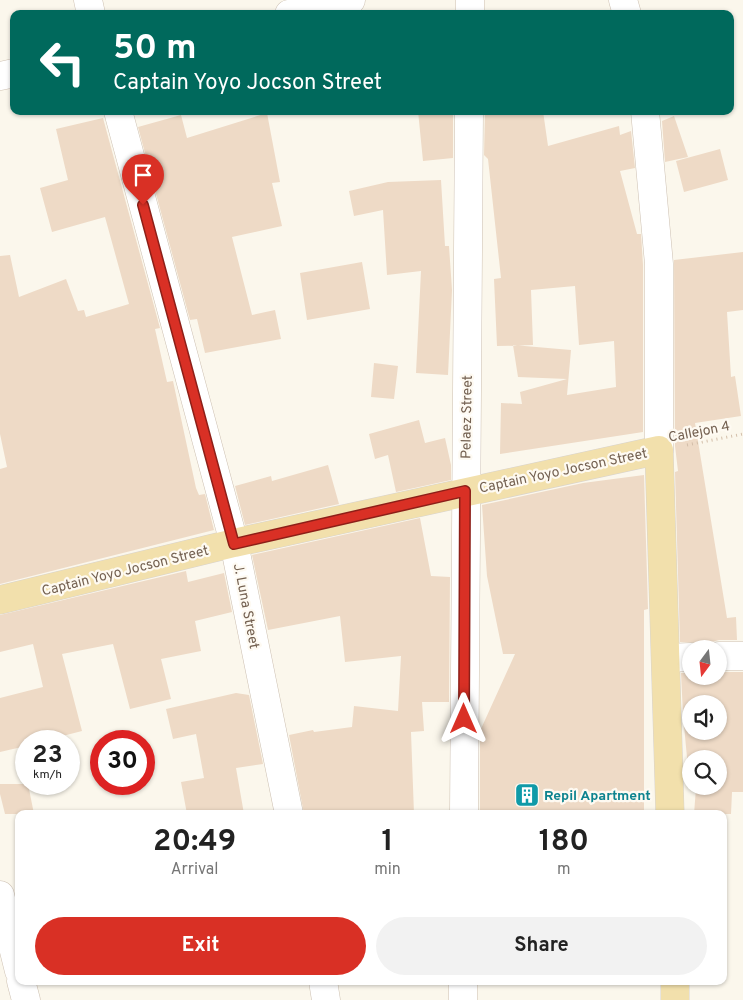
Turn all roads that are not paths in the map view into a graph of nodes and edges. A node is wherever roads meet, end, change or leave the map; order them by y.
1 (351, 0) edge
2 (307, 10) edge
3 (119, 115) edge
4 (469, 115) edge
5 (645, 115) edge
6 (659, 450) junction
7 (465, 491) junction
8 (234, 544) junction
9 (0, 600) edge
10 (728, 656) edge
11 (743, 656) edge
12 (678, 657) edge
13 (288, 810) edge
14 (464, 810) edge
15 (670, 810) edge
16 (0, 895) edge
17 (15, 955) edge
18 (22, 985) edge
19 (323, 985) edge
20 (463, 985) edge
21 (675, 985) edge
22 (26, 1000) edge
23 (326, 1000) edge
24 (463, 1000) edge
25 (675, 1000) edge

1 - 2 street
3 - 8 street, J. Luna Street
4 - 7 street, Pelaez Street
5 - 6 street
6 - 7 main road, Captain Yoyo Jocson Street
6 - 12 main road
7 - 8 main road, Captain Yoyo Jocson Street
7 - 14 street, Pelaez Street
8 - 9 main road, Captain Yoyo Jocson Street
8 - 13 street, J. Luna Street
10 - 11 street
12 - 15 main road
16 - 17 street
18 - 22 street
19 - 23 street
20 - 24 street
21 - 25 main road

